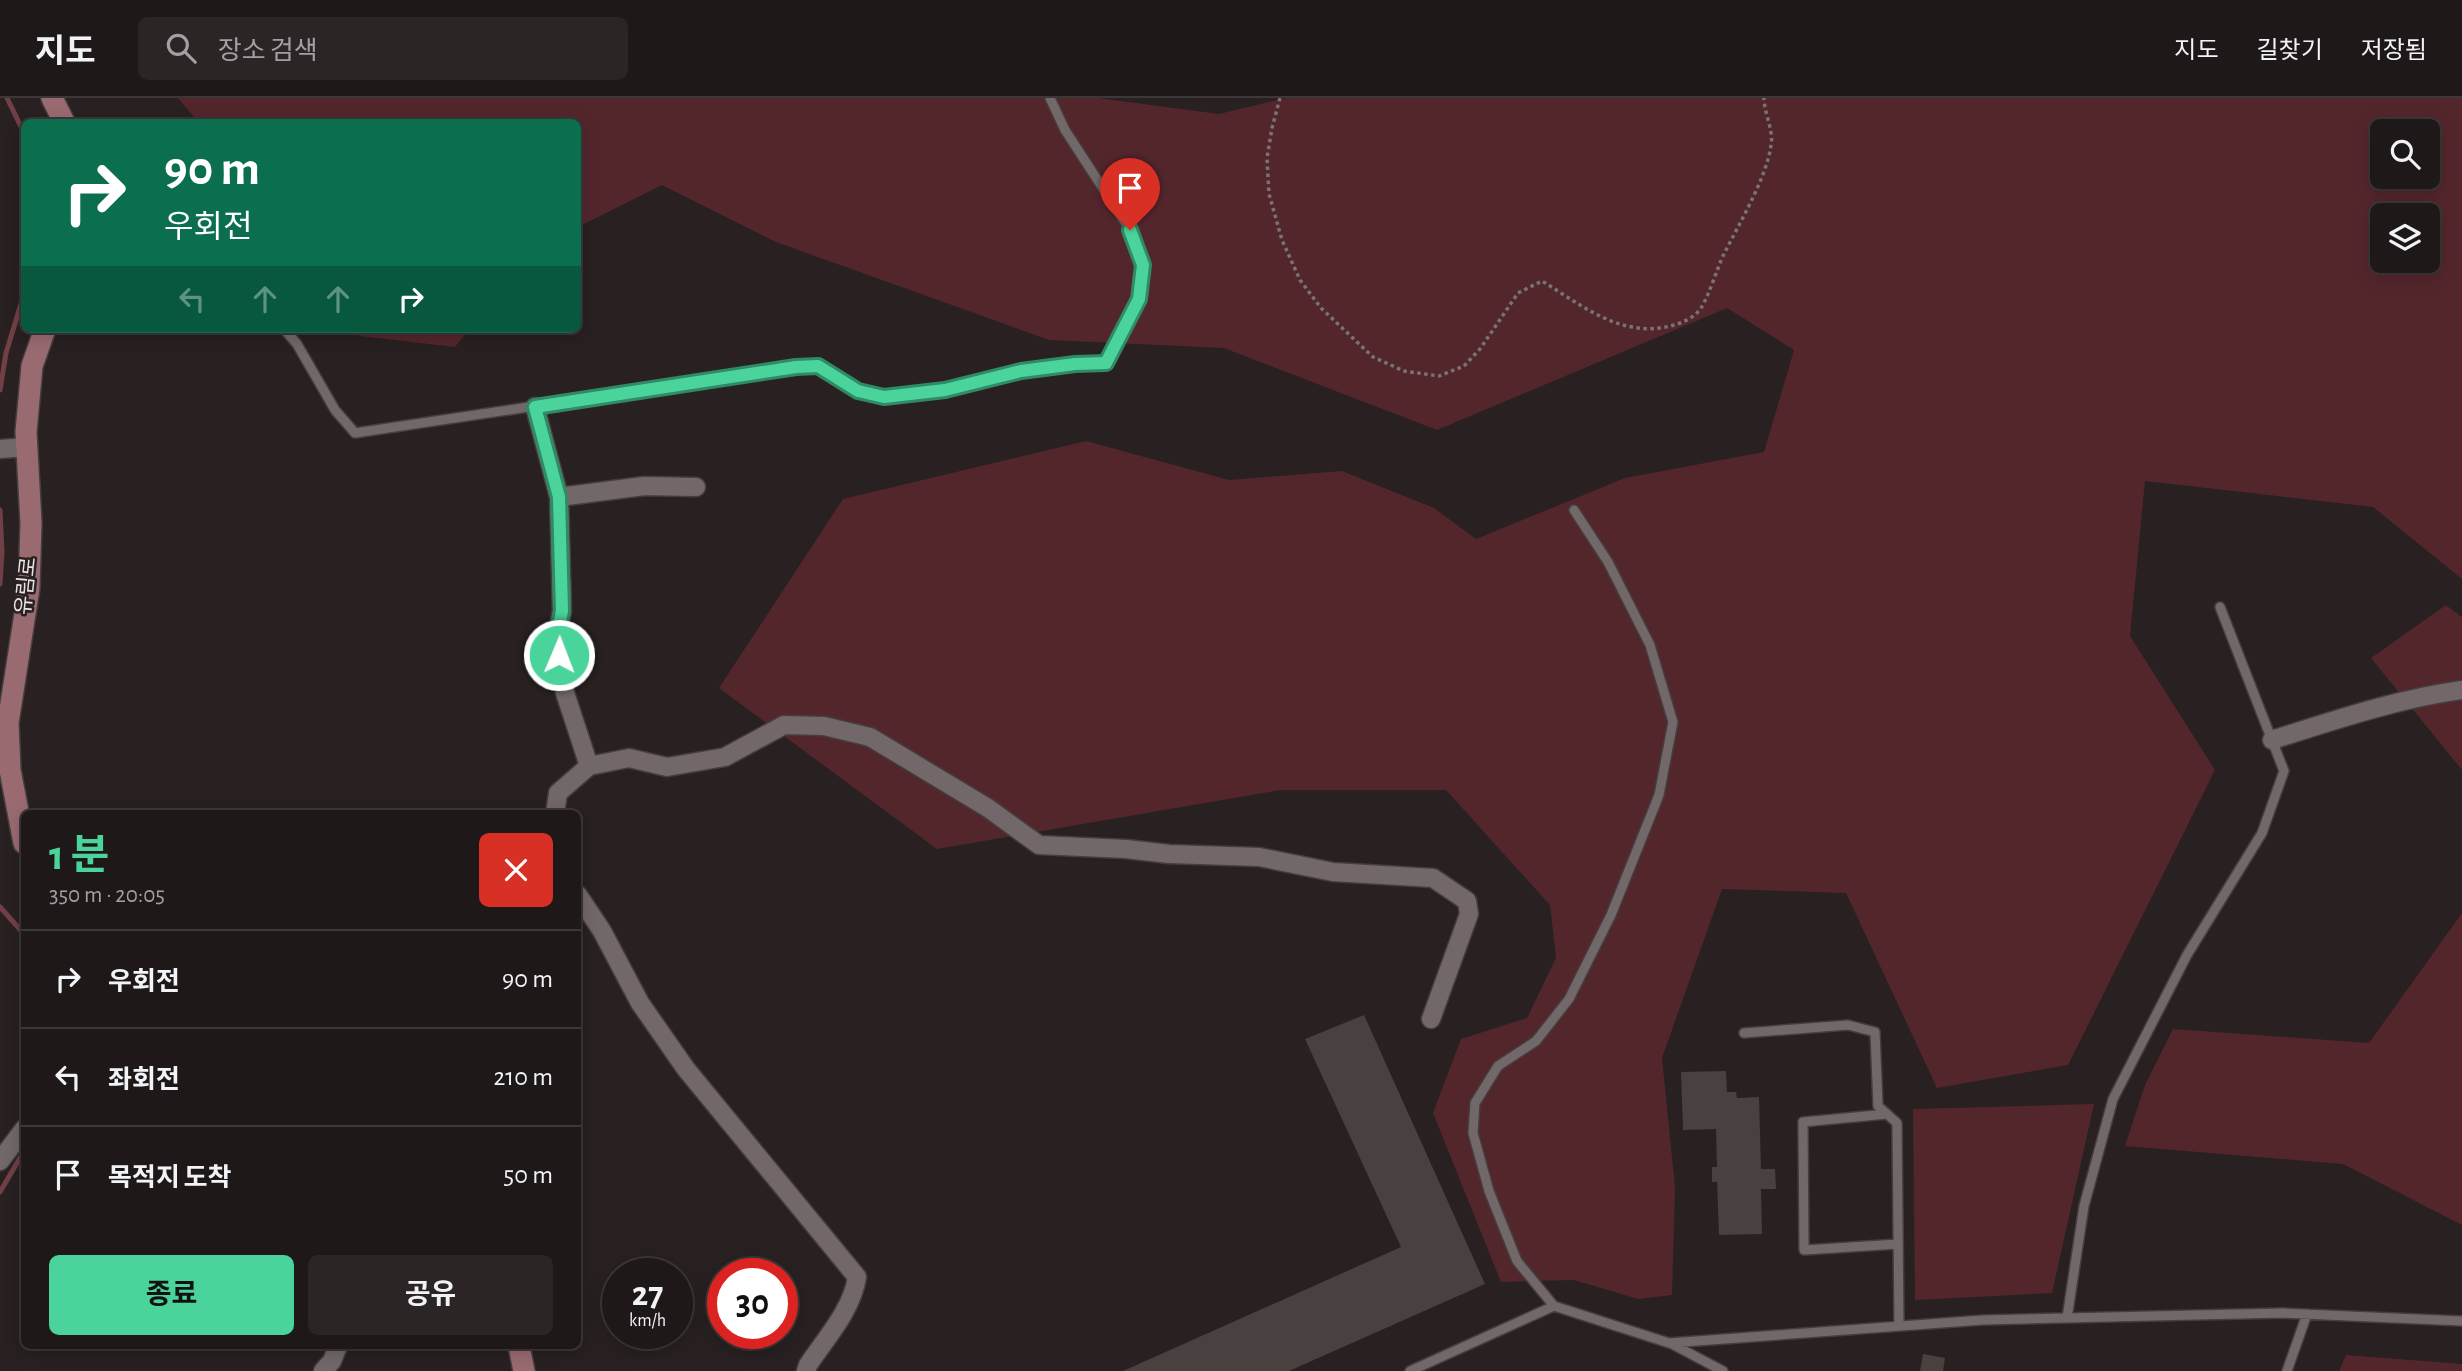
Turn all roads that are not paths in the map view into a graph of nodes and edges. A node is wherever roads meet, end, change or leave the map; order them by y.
1 (52, 98) edge
2 (1050, 98) edge
3 (62, 119) edge
4 (44, 333) edge
5 (287, 333) edge
6 (535, 407) junction
7 (12, 448) edge
8 (696, 487) dead end
9 (559, 497) junction
10 (1574, 510) dead end
11 (2220, 607) dead end
12 (2462, 690) edge
13 (2272, 740) junction
14 (589, 766) junction
15 (556, 810) edge
16 (21, 827) edge
17 (581, 900) edge
18 (1431, 1020) dead end
19 (1744, 1033) dead end
20 (1887, 1114) junction
21 (21, 1133) edge
22 (0, 1161) edge
23 (1898, 1244) junction
24 (1554, 1306) junction
25 (2307, 1314) junction
26 (2067, 1318) junction
27 (2462, 1321) edge
28 (1899, 1326) junction
29 (1670, 1343) junction
30 (337, 1349) edge
31 (520, 1349) edge
32 (323, 1371) edge
33 (524, 1371) edge
34 (806, 1371) edge
35 (1410, 1371) edge
36 (1723, 1371) edge
37 (2287, 1371) edge

1 - 3 street
2 - 6 lane
4 - 7 street, 유림로
5 - 6 lane
6 - 9 street
7 - 16 street, 유림로
8 - 9 street
9 - 14 street
10 - 24 lane
11 - 13 lane
12 - 13 street
13 - 26 lane
14 - 15 street
14 - 18 street
17 - 34 street
19 - 20 lane
20 - 23 lane
20 - 23 lane
21 - 22 street
23 - 28 lane
24 - 29 lane
24 - 35 lane
25 - 26 lane
25 - 27 lane
25 - 37 lane
26 - 28 lane
28 - 29 lane
29 - 36 lane
30 - 32 street
31 - 33 street

